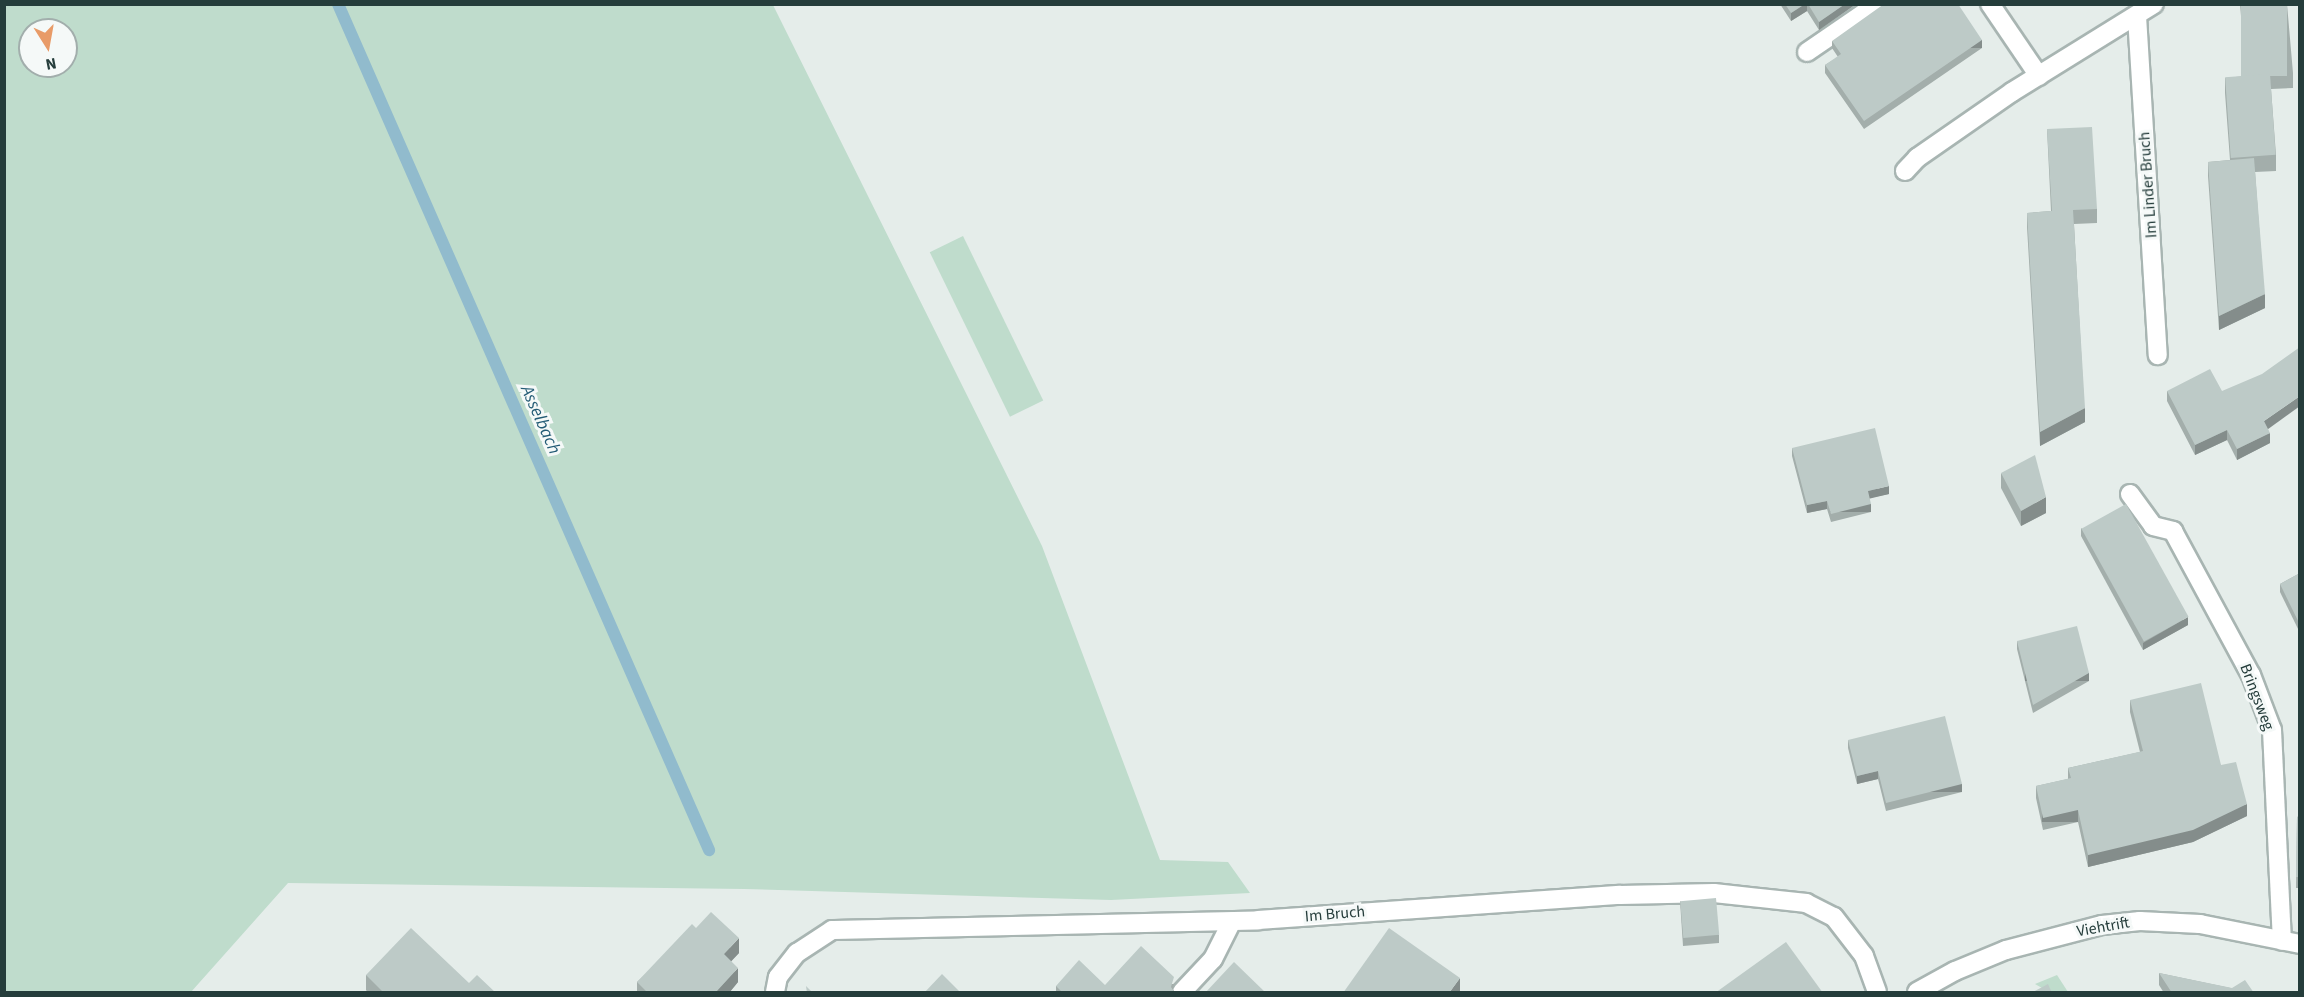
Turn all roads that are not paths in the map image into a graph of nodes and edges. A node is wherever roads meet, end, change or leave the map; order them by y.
1 (1877, 4) edge
2 (1990, 4) edge
3 (2154, 4) edge
4 (2137, 15) junction
5 (1807, 52) dead end
6 (2039, 76) junction
7 (1905, 171) dead end
8 (2158, 355) dead end
9 (2130, 494) dead end
10 (1232, 921) junction
11 (2291, 942) edge
12 (775, 993) edge
13 (1182, 993) edge
14 (1877, 993) edge
15 (1917, 993) edge

1 - 5 street
2 - 6 street
3 - 4 street
4 - 6 street
4 - 8 street, Im Linder Bruch
6 - 7 street
9 - 11 street, Bringsweg
10 - 12 street, Im Bruch
10 - 13 street
10 - 14 street, Im Bruch
11 - 15 street, Viehtrift

